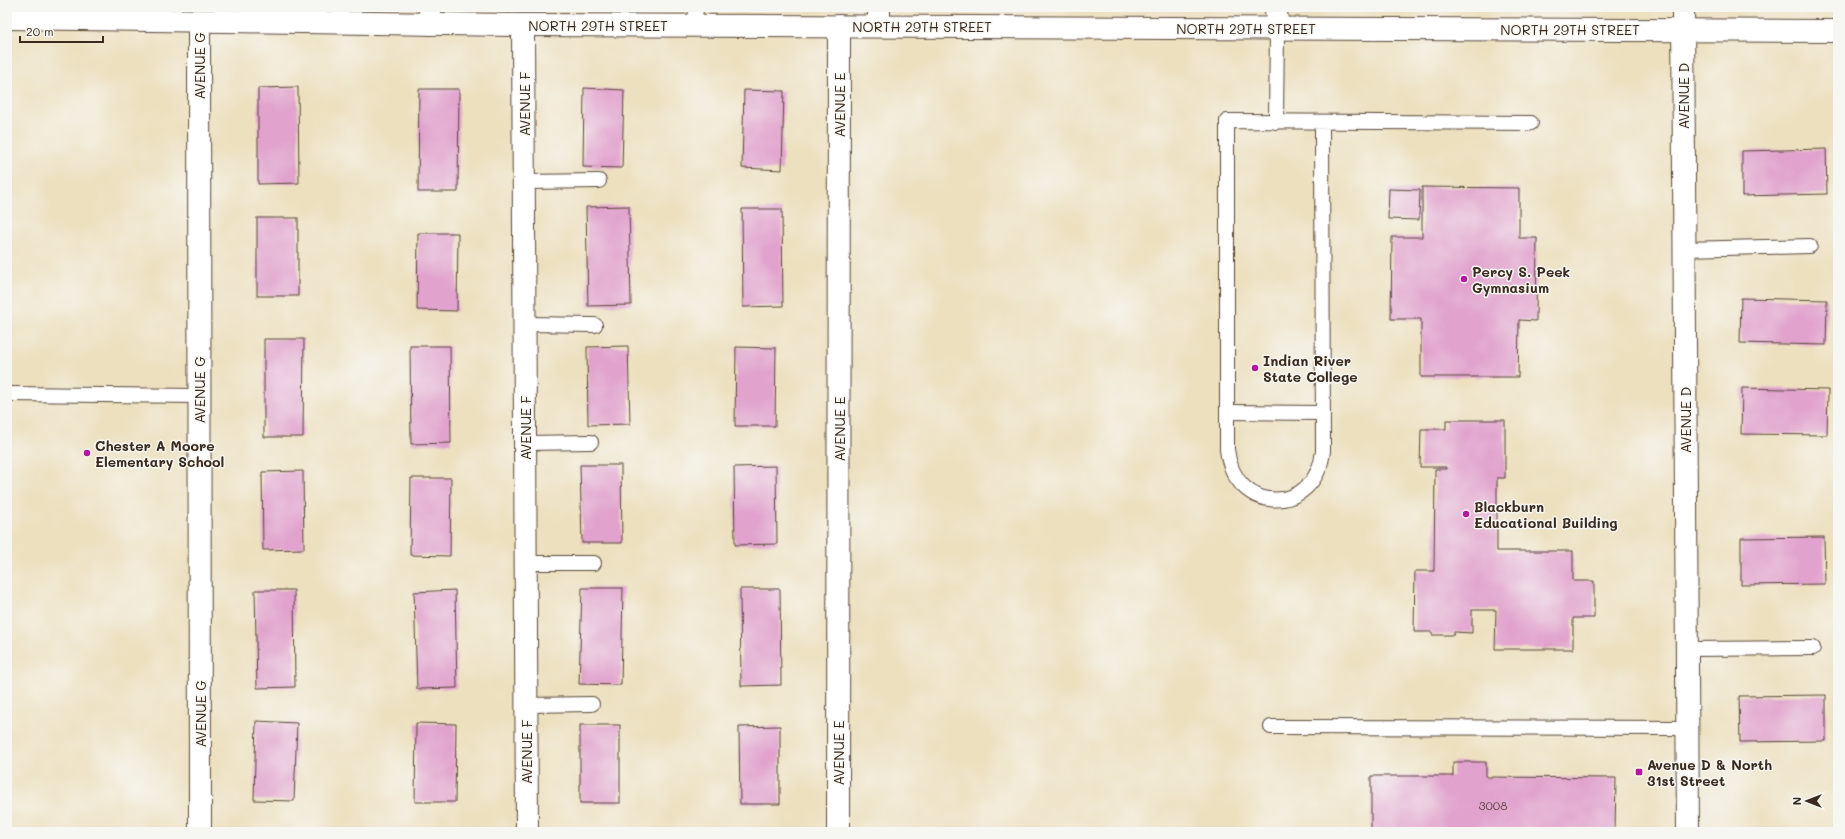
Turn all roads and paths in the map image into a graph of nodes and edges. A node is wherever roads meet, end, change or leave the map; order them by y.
1 (1683, 7) edge
2 (430, 15) edge
3 (695, 16) edge
4 (879, 17) edge
5 (1277, 17) edge
6 (7, 18) edge
7 (199, 21) junction
8 (523, 25) junction
9 (839, 26) junction
10 (1683, 30) junction
11 (1838, 31) edge
12 (1276, 122) junction
13 (1322, 122) junction
14 (1531, 123) dead end
15 (599, 181) dead end
16 (524, 182) junction
17 (1810, 246) dead end
18 (1684, 249) junction
19 (525, 324) junction
20 (595, 325) dead end
21 (7, 394) edge
22 (199, 396) junction
23 (1227, 412) junction
24 (1323, 413) junction
25 (591, 442) dead end
26 (525, 443) junction
27 (526, 563) junction
28 (594, 564) dead end
29 (1813, 648) dead end
30 (1687, 649) junction
31 (592, 704) dead end
32 (526, 705) junction
33 (1271, 727) dead end
34 (1687, 728) junction
35 (200, 832) edge
36 (527, 832) edge
37 (838, 832) edge
38 (1688, 832) edge

1 - 10 street, AVENUE D
2 - 7 street, NORTH 29TH STREET
2 - 8 street, NORTH 29TH STREET
3 - 8 street, NORTH 29TH STREET
3 - 9 street, NORTH 29TH STREET
4 - 5 street, NORTH 29TH STREET
4 - 9 street, NORTH 29TH STREET
5 - 10 street, NORTH 29TH STREET
5 - 12 lane
6 - 7 street, NORTH 29TH STREET
7 - 22 street, AVENUE G
8 - 16 street, AVENUE F
9 - 37 street, AVENUE E
10 - 11 street, NORTH 29TH STREET
10 - 18 street, AVENUE D
12 - 13 lane
12 - 23 lane
13 - 14 lane
13 - 24 lane
15 - 16 lane
16 - 19 street, AVENUE F
17 - 18 lane
18 - 30 street, AVENUE D
19 - 20 lane
19 - 26 street, AVENUE F
21 - 22 lane
22 - 35 street, AVENUE G
23 - 24 lane
23 - 24 lane
25 - 26 lane
26 - 27 street, AVENUE F
27 - 28 lane
27 - 32 street, AVENUE F
29 - 30 lane
30 - 34 street, AVENUE D
31 - 32 lane
32 - 36 street, AVENUE F
33 - 34 lane
34 - 38 street, AVENUE D

